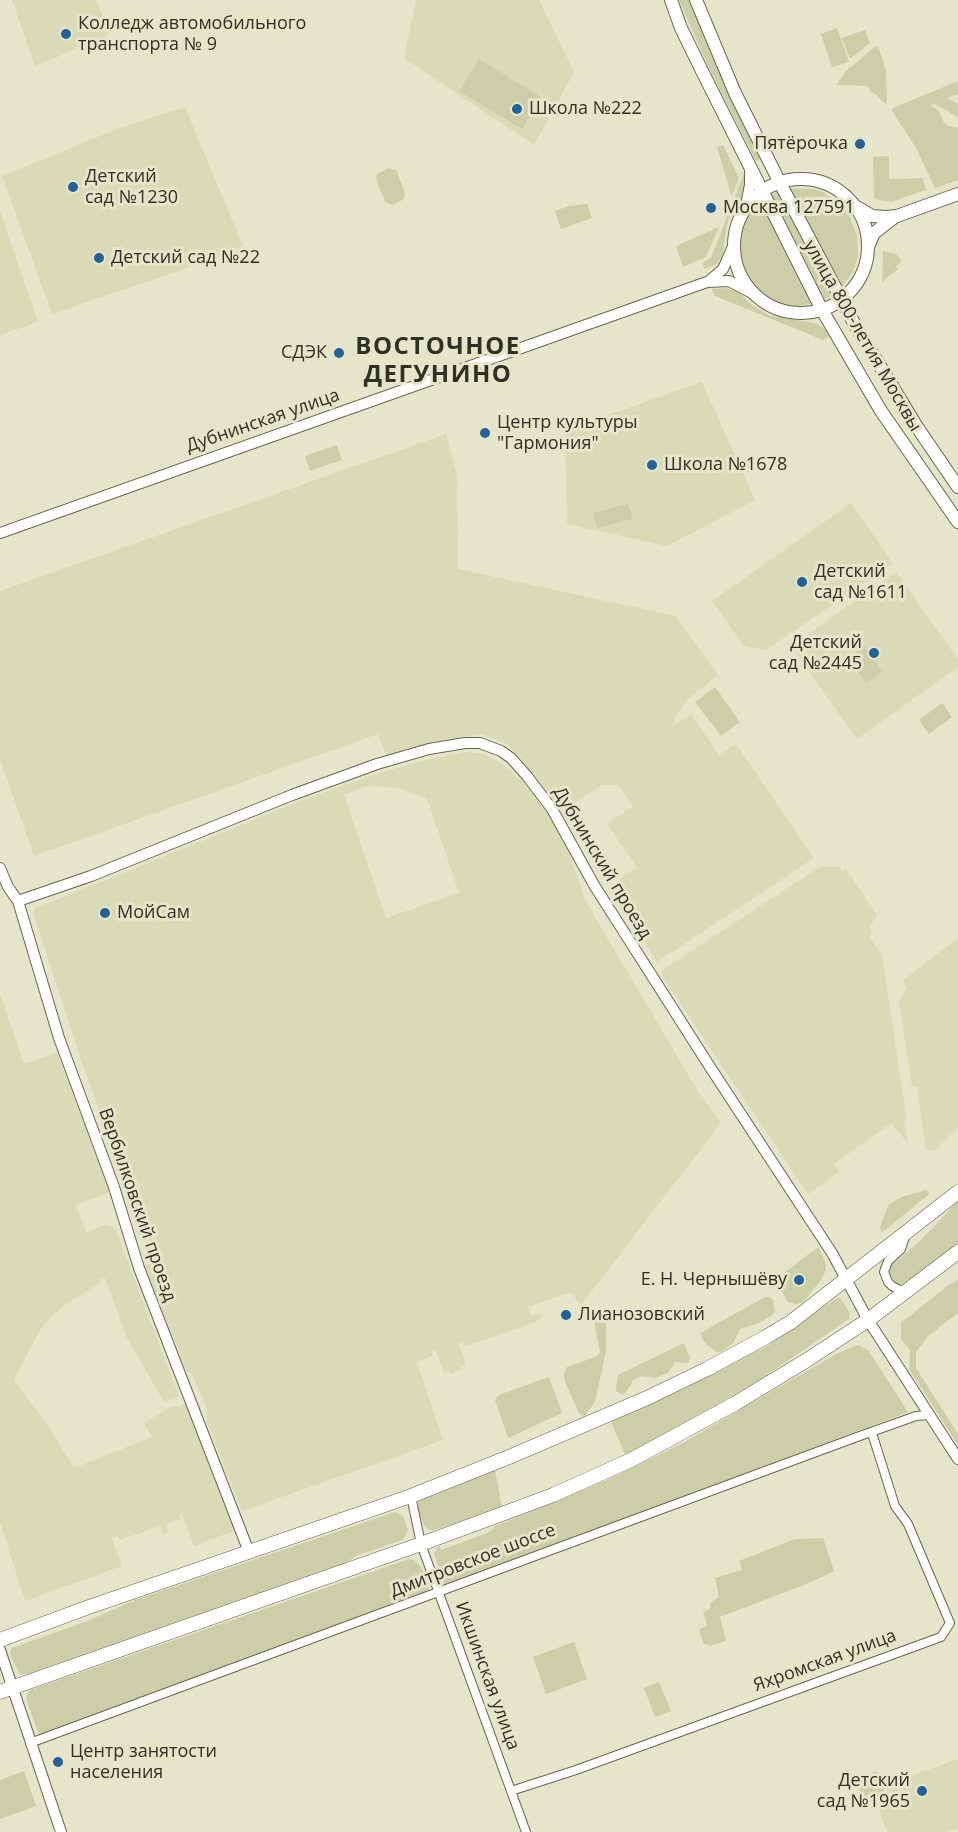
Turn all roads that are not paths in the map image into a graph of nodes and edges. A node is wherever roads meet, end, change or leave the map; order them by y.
1 (666, 0) edge
2 (671, 0) edge
3 (696, 0) edge
4 (681, 28) junction
5 (750, 167) junction
6 (780, 183) junction
7 (762, 192) junction
8 (958, 194) edge
9 (851, 202) junction
10 (745, 210) junction
11 (897, 216) junction
12 (734, 244) junction
13 (867, 252) junction
14 (707, 282) junction
15 (754, 294) junction
16 (841, 299) junction
17 (822, 310) junction
18 (958, 487) edge
19 (958, 522) edge
20 (0, 533) edge
21 (0, 868) edge
22 (18, 901) junction
23 (958, 1192) edge
24 (906, 1233) junction
25 (958, 1252) edge
26 (847, 1279) junction
27 (913, 1287) junction
28 (868, 1320) junction
29 (929, 1415) junction
30 (872, 1433) junction
31 (958, 1459) edge
32 (411, 1496) junction
33 (421, 1544) junction
34 (249, 1552) junction
35 (439, 1593) junction
36 (0, 1640) edge
37 (0, 1650) edge
38 (6, 1690) edge
39 (30, 1743) junction
40 (511, 1791) junction
41 (61, 1832) edge
42 (526, 1832) edge

1 - 4 street, улица 800-летия Москвы
2 - 4 main road
3 - 6 main road, улица 800-летия Москвы
4 - 5 main road, улица 800-летия Москвы
5 - 7 main road, улица 800-летия Москвы
5 - 10 street
6 - 7 main road
6 - 9 main road
6 - 16 main road, улица 800-летия Москвы
7 - 10 main road
7 - 17 main road, улица 800-летия Москвы
8 - 11 main road
9 - 11 main road
9 - 13 main road
10 - 12 main road
11 - 13 main road
12 - 14 street, Дубнинская улица
12 - 15 main road
13 - 16 main road
14 - 15 street, Дубнинская улица
14 - 20 street, Дубнинская улица
15 - 17 main road
16 - 17 main road
16 - 18 main road, улица 800-летия Москвы
17 - 19 main road, улица 800-летия Москвы
21 - 22 street, Вербилковский проезд
22 - 26 street, Дубнинский проезд
22 - 34 street, Вербилковский проезд
23 - 24 main road
24 - 26 main road
24 - 27 street
25 - 27 main road, Дмитровское шоссе
26 - 28 street
26 - 32 main road
27 - 28 main road, Дмитровское шоссе
28 - 29 street
28 - 33 main road, Дмитровское шоссе
29 - 30 street, Дмитровское шоссе
29 - 31 street
30 - 35 street, Дмитровское шоссе
30 - 40 street, Яхромская улица
32 - 33 street, Икшинская улица
32 - 34 main road
33 - 35 street, Икшинская улица
33 - 38 main road, Дмитровское шоссе
34 - 36 main road
35 - 39 street, Дмитровское шоссе
35 - 40 street, Икшинская улица
37 - 38 street
38 - 39 street
39 - 41 street
40 - 42 street, Икшинская улица

